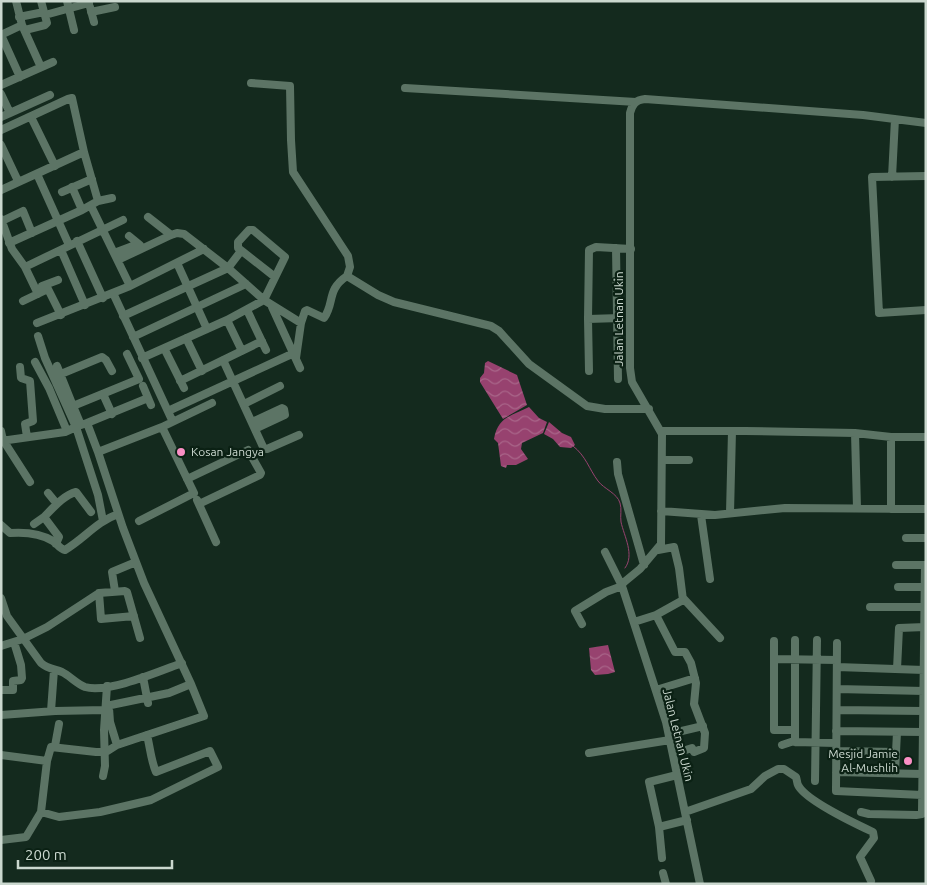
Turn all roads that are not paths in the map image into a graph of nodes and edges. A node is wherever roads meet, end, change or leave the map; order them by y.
1 (16, 1) edge
2 (41, 1) edge
3 (89, 2) edge
4 (68, 5) edge
5 (115, 8) dead end
6 (91, 12) junction
7 (44, 13) junction
8 (94, 22) dead end
9 (22, 24) junction
10 (74, 30) dead end
11 (1, 35) edge
12 (54, 62) dead end
13 (40, 65) dead end
14 (20, 77) junction
15 (251, 83) dead end
16 (1, 85) edge
17 (405, 88) dead end
18 (1, 94) edge
19 (50, 95) dead end
20 (636, 102) junction
21 (6, 115) edge
22 (31, 117) junction
23 (895, 119) junction
24 (926, 123) edge
25 (13, 125) junction
26 (1, 130) edge
27 (1, 145) edge
28 (84, 152) junction
29 (55, 166) junction
30 (37, 174) junction
31 (926, 176) edge
32 (892, 177) junction
33 (92, 179) junction
34 (18, 181) junction
35 (72, 187) junction
36 (1, 190) edge
37 (62, 192) dead end
38 (112, 198) dead end
39 (95, 203) junction
40 (82, 210) junction
41 (148, 217) dead end
42 (2, 220) edge
43 (123, 220) dead end
44 (58, 221) junction
45 (103, 230) junction
46 (32, 233) junction
47 (129, 236) dead end
48 (171, 236) junction
49 (78, 241) junction
50 (9, 243) junction
51 (69, 245) junction
52 (141, 246) junction
53 (616, 248) junction
54 (204, 249) junction
55 (631, 249) junction
56 (61, 250) junction
57 (241, 250) junction
58 (116, 256) junction
59 (177, 263) junction
60 (24, 267) junction
61 (228, 268) junction
62 (347, 276) junction
63 (275, 278) junction
64 (58, 280) dead end
65 (246, 284) junction
66 (130, 286) junction
67 (188, 286) junction
68 (48, 287) junction
69 (37, 291) junction
70 (113, 293) junction
71 (103, 298) junction
72 (264, 300) junction
73 (23, 301) dead end
74 (86, 305) junction
75 (272, 306) junction
76 (198, 307) junction
77 (247, 310) junction
78 (926, 310) edge
79 (61, 315) junction
80 (123, 316) junction
81 (618, 318) junction
82 (630, 318) junction
83 (588, 319) junction
84 (227, 320) junction
85 (37, 323) dead end
86 (301, 323) junction
87 (208, 329) junction
88 (38, 336) dead end
89 (133, 337) junction
90 (186, 338) junction
91 (262, 341) junction
92 (164, 348) junction
93 (266, 350) dead end
94 (242, 351) junction
95 (127, 354) dead end
96 (295, 355) junction
97 (142, 358) junction
98 (223, 360) junction
99 (35, 362) dead end
100 (57, 366) dead end
101 (20, 367) dead end
102 (300, 368) dead end
103 (112, 371) dead end
104 (202, 371) junction
105 (589, 371) dead end
106 (61, 374) junction
107 (232, 380) junction
108 (618, 380) dead end
109 (143, 386) dead end
110 (280, 386) dead end
111 (103, 394) junction
112 (212, 403) dead end
113 (244, 404) junction
114 (73, 406) junction
115 (649, 409) junction
116 (168, 411) junction
117 (112, 414) junction
118 (172, 420) dead end
119 (87, 424) junction
120 (76, 427) junction
121 (162, 427) junction
122 (1, 431) edge
123 (67, 431) junction
124 (661, 431) junction
125 (732, 431) junction
126 (855, 433) junction
127 (299, 435) dead end
128 (27, 437) junction
129 (891, 437) junction
130 (926, 437) edge
131 (2, 440) edge
132 (98, 452) junction
133 (662, 460) junction
134 (689, 460) dead end
135 (616, 462) dead end
136 (187, 479) junction
137 (30, 482) dead end
138 (48, 493) dead end
139 (194, 493) junction
140 (57, 504) junction
141 (199, 504) junction
142 (857, 508) junction
143 (891, 509) junction
144 (926, 509) edge
145 (661, 511) junction
146 (91, 512) dead end
147 (730, 512) junction
148 (118, 514) junction
149 (701, 515) junction
150 (44, 517) junction
151 (103, 521) junction
152 (139, 521) dead end
153 (34, 524) dead end
154 (1, 525) edge
155 (906, 538) dead end
156 (926, 538) edge
157 (216, 542) dead end
158 (56, 544) junction
159 (658, 550) junction
160 (606, 552) dead end
161 (136, 562) junction
162 (644, 565) junction
163 (896, 565) dead end
164 (926, 565) edge
165 (710, 578) dead end
166 (622, 586) junction
167 (898, 587) dead end
168 (925, 587) edge
169 (115, 591) junction
170 (99, 593) junction
171 (1, 598) edge
172 (683, 598) junction
173 (870, 606) dead end
174 (925, 607) edge
175 (656, 615) junction
176 (134, 616) junction
177 (634, 622) junction
178 (582, 624) dead end
179 (925, 626) edge
180 (23, 638) junction
181 (140, 638) dead end
182 (720, 638) dead end
183 (795, 640) dead end
184 (817, 640) dead end
185 (14, 642) junction
186 (774, 642) dead end
187 (837, 642) dead end
188 (1, 646) edge
189 (925, 658) edge
190 (774, 659) junction
191 (795, 659) junction
192 (817, 660) junction
193 (182, 663) junction
194 (837, 664) junction
195 (897, 669) junction
196 (54, 670) junction
197 (924, 670) junction
198 (142, 677) junction
199 (695, 678) junction
200 (191, 684) junction
201 (112, 685) junction
202 (837, 689) junction
203 (1, 690) edge
204 (656, 690) junction
205 (924, 691) junction
206 (148, 700) junction
207 (105, 710) junction
208 (836, 710) junction
209 (53, 711) junction
210 (923, 711) junction
211 (1, 715) edge
212 (703, 726) junction
213 (794, 730) junction
214 (836, 731) junction
215 (897, 732) junction
216 (923, 732) junction
217 (147, 735) junction
218 (669, 737) junction
219 (924, 741) edge
220 (795, 742) junction
221 (815, 743) junction
222 (117, 745) junction
223 (782, 745) dead end
224 (55, 746) junction
225 (836, 747) junction
226 (106, 752) junction
227 (896, 752) junction
228 (590, 753) dead end
229 (673, 754) junction
230 (1, 755) edge
231 (47, 761) junction
232 (836, 772) junction
233 (895, 773) junction
234 (922, 774) junction
235 (104, 776) dead end
236 (678, 776) junction
237 (815, 781) dead end
238 (922, 795) junction
239 (41, 812) junction
240 (861, 812) dead end
241 (686, 816) junction
242 (659, 828) junction
243 (1, 840) edge
244 (662, 858) dead end
245 (663, 873) dead end
246 (871, 881) dead end
247 (666, 884) edge
248 (700, 884) edge

1 - 9 street
2 - 7 street
3 - 4 street
3 - 6 street
4 - 7 street
4 - 10 street
5 - 6 street
6 - 8 street
7 - 9 street
7 - 9 street
9 - 11 street
9 - 13 street
11 - 14 street
12 - 14 street
14 - 16 street
15 - 62 street
17 - 20 street
18 - 21 street
19 - 21 street
20 - 23 street
20 - 55 street, Jalan Letnan Ukin
21 - 25 street
22 - 25 street
22 - 28 street
22 - 29 street
23 - 24 street
23 - 32 street
25 - 26 street
27 - 34 street
28 - 29 street
28 - 33 street
29 - 30 street
30 - 34 street
30 - 44 street
31 - 32 street
32 - 78 street
33 - 35 street
33 - 39 street
34 - 36 street
35 - 37 street
35 - 40 street
38 - 39 street
39 - 40 street
39 - 45 street
40 - 44 street
41 - 48 street
42 - 46 street
42 - 50 street
43 - 45 street
44 - 46 street
44 - 51 street
45 - 49 street
45 - 58 street
46 - 50 street
47 - 52 street
48 - 52 street
48 - 54 street
49 - 51 street
49 - 71 street
50 - 60 street
51 - 56 street
52 - 58 street
53 - 55 street
53 - 81 street
53 - 83 street
54 - 59 street
54 - 61 street
55 - 82 street, Jalan Letnan Ukin
56 - 60 street
56 - 74 street
57 - 61 street
57 - 63 street
57 - 63 street
58 - 66 street
59 - 66 street
59 - 67 street
60 - 69 street
61 - 65 street
61 - 67 street
62 - 86 street
62 - 115 street
63 - 72 street
64 - 68 street
65 - 72 street
65 - 76 street
66 - 70 street
67 - 76 street
67 - 80 street
68 - 69 street
68 - 79 street
69 - 73 street
70 - 71 street
70 - 80 street
71 - 74 street
72 - 75 street
72 - 77 street
74 - 79 street
75 - 86 street
75 - 96 street
76 - 87 street
76 - 89 street
77 - 84 street
77 - 91 street
79 - 85 street
80 - 89 street
81 - 82 street
81 - 83 street
81 - 108 street
82 - 115 street, Jalan Letnan Ukin
83 - 105 street
84 - 87 street
84 - 94 street
86 - 96 street
87 - 90 street
88 - 120 street
89 - 97 street
90 - 92 street
90 - 104 street
91 - 93 street
91 - 94 street
92 - 97 street
92 - 104 street
94 - 98 street
95 - 111 street
96 - 102 street
96 - 107 street
97 - 116 street
98 - 104 street
98 - 107 street
99 - 123 street
100 - 106 street
101 - 128 street
103 - 106 street
106 - 114 street
107 - 113 street
107 - 116 street
109 - 117 street
110 - 113 street
111 - 114 street
111 - 117 street
112 - 121 street
113 - 127 street
114 - 119 street
115 - 124 street, Jalan Letnan Ukin
116 - 118 street
117 - 119 street
119 - 132 street
120 - 123 street
120 - 151 street
121 - 132 street
121 - 136 street
122 - 131 street
123 - 128 street
124 - 125 street
124 - 133 street, Jalan Letnan Ukin
125 - 126 street
125 - 147 street
126 - 129 street
126 - 142 street
128 - 131 street
129 - 130 street
129 - 143 street
131 - 137 street
132 - 148 street
133 - 134 street
133 - 145 street, Jalan Letnan Ukin
135 - 162 street
136 - 139 street
136 - 141 street
138 - 140 street
139 - 141 street
139 - 152 street
140 - 146 street
140 - 150 street
141 - 157 street
142 - 143 street
142 - 147 street
143 - 144 street
145 - 149 street
145 - 159 street, Jalan Letnan Ukin
147 - 149 street
148 - 151 street
148 - 161 street
149 - 165 street
150 - 153 street
150 - 158 street
151 - 158 street
154 - 158 street
155 - 156 street
159 - 162 street
159 - 172 street
160 - 166 street, Jalan Letnan Ukin
161 - 169 street
161 - 193 street
162 - 166 street
163 - 164 street
164 - 168 street
166 - 177 street, Jalan Letnan Ukin
166 - 178 street
167 - 168 street
168 - 174 street
169 - 170 street
169 - 176 street
170 - 176 street
170 - 180 street
171 - 180 street
172 - 175 street
172 - 182 street
173 - 174 street
174 - 179 street
175 - 177 street
175 - 199 street
176 - 181 street
177 - 204 street, Jalan Letnan Ukin
179 - 189 street
179 - 195 street
180 - 185 street
180 - 196 street
183 - 191 street
184 - 192 street
185 - 188 street
185 - 203 street
186 - 190 street
187 - 194 street
189 - 197 street
190 - 191 street
190 - 213 street
191 - 192 street
191 - 213 street
192 - 194 street
192 - 221 street
193 - 198 street
193 - 200 street
194 - 195 street
194 - 202 street
195 - 197 street
196 - 201 street
196 - 209 street
197 - 205 street
198 - 201 street
198 - 206 street
199 - 204 street
199 - 212 street
200 - 206 street
200 - 217 street
201 - 207 street
202 - 205 street
202 - 208 street
204 - 218 street, Jalan Letnan Ukin
205 - 210 street
206 - 222 street
207 - 209 street
207 - 226 street
208 - 210 street
208 - 214 street
209 - 211 street
209 - 224 street
210 - 216 street
212 - 218 street
212 - 229 street
213 - 220 street
214 - 215 street
214 - 225 street
215 - 216 street
215 - 227 street
216 - 219 street
217 - 222 street
217 - 239 street
218 - 228 street
218 - 229 street, Jalan Letnan Ukin
219 - 234 street
220 - 221 street
220 - 223 street
221 - 225 street
221 - 237 street
222 - 226 street
224 - 226 street
224 - 231 street
225 - 227 street
225 - 232 street
226 - 235 street
227 - 233 street
229 - 236 street, Jalan Letnan Ukin
230 - 231 street
231 - 239 street
232 - 233 street
232 - 238 street
233 - 234 street
234 - 238 street
236 - 241 street, Jalan Letnan Ukin
236 - 242 street
238 - 240 street
239 - 243 street
241 - 242 street
241 - 246 street
241 - 248 street, Jalan Letnan Ukin
242 - 244 street
245 - 247 street

